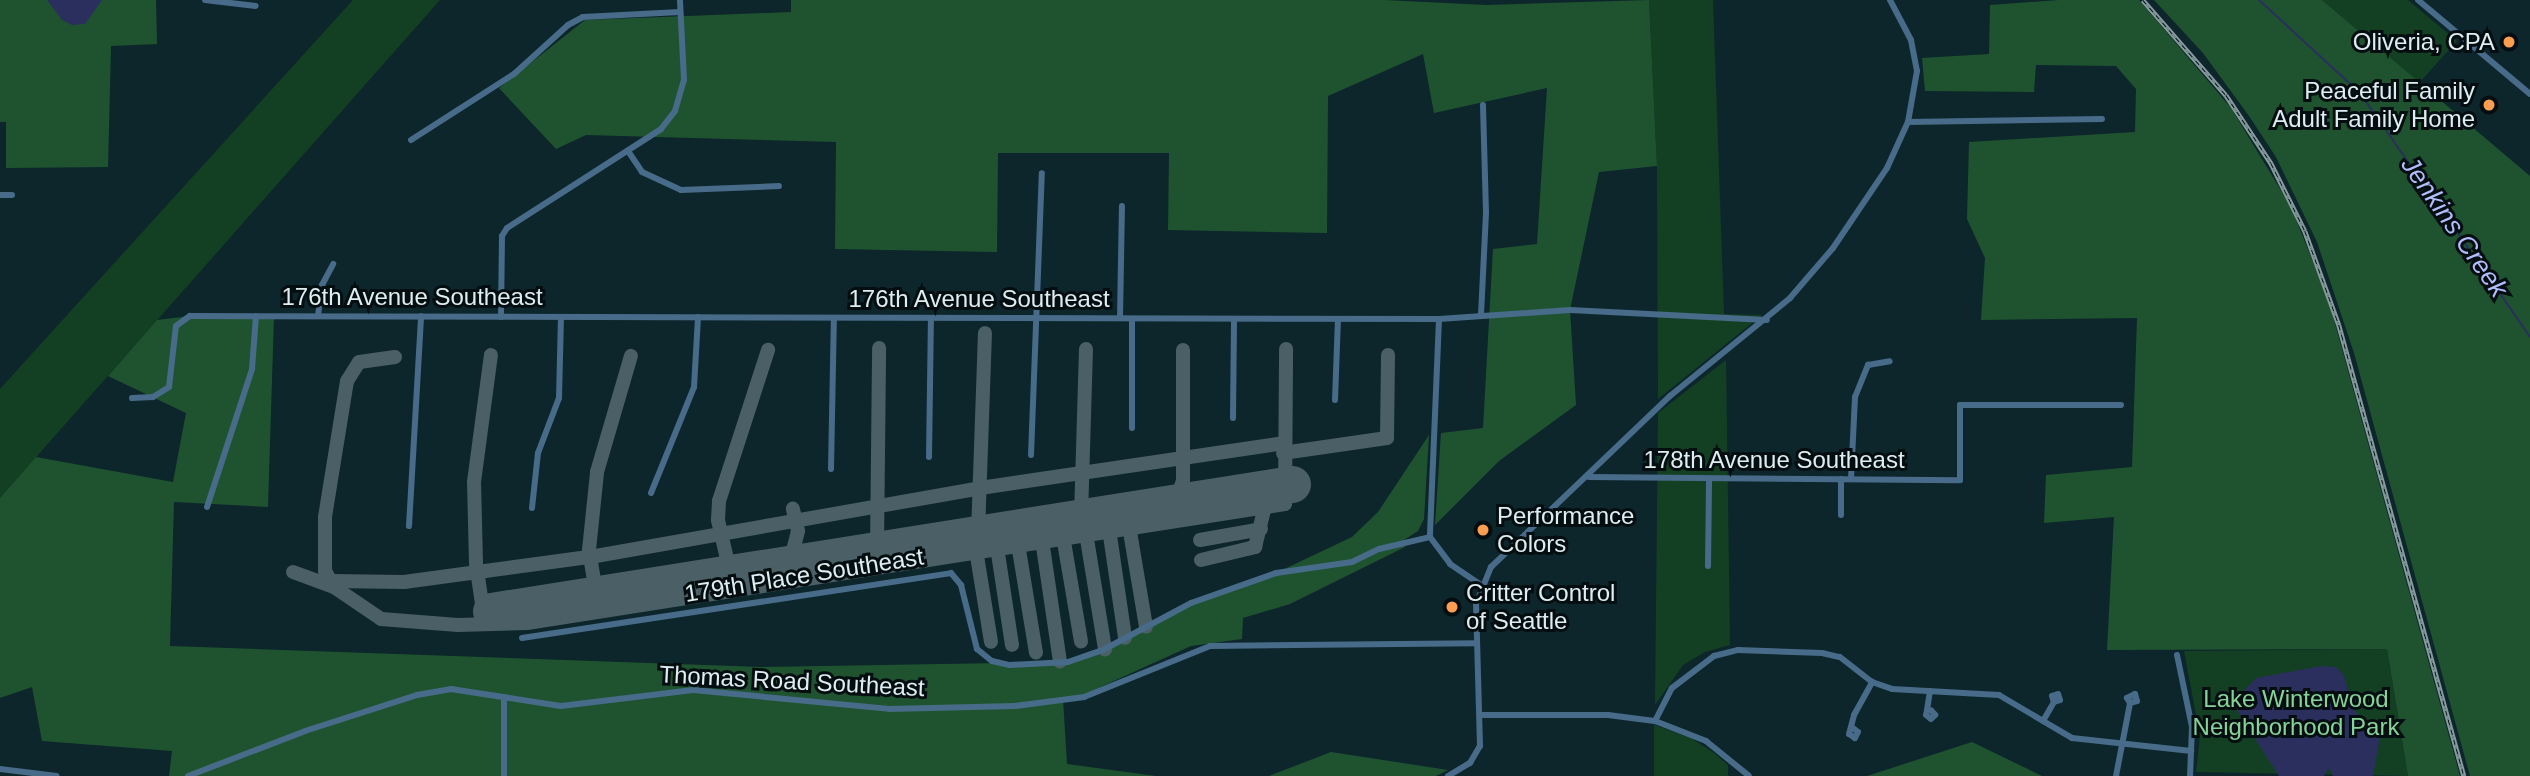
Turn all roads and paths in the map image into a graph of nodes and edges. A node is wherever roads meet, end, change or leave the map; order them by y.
1 (205, 0) edge
2 (680, 0) edge
3 (1890, 0) edge
4 (2418, 0) edge
5 (256, 6) dead end
6 (680, 12) junction
7 (2530, 94) edge
8 (1483, 105) dead end
9 (2102, 119) dead end
10 (1908, 122) junction
11 (411, 140) dead end
12 (628, 151) junction
13 (1042, 173) dead end
14 (779, 186) dead end
15 (0, 195) edge
16 (12, 195) dead end
17 (1122, 206) dead end
18 (333, 264) dead end
19 (1481, 315) junction
20 (256, 316) junction
21 (318, 316) junction
22 (421, 316) junction
23 (502, 317) junction
24 (561, 317) junction
25 (698, 317) junction
26 (834, 318) junction
27 (931, 318) junction
28 (1036, 318) junction
29 (1120, 318) junction
30 (1132, 318) junction
31 (1234, 319) junction
32 (1338, 319) junction
33 (1439, 320) junction
34 (1767, 320) junction
35 (1890, 361) dead end
36 (132, 398) dead end
37 (1335, 400) dead end
38 (2121, 405) dead end
39 (1233, 418) dead end
40 (1132, 428) dead end
41 (1031, 455) dead end
42 (929, 457) dead end
43 (831, 469) dead end
44 (1588, 477) junction
45 (1709, 479) junction
46 (1840, 480) junction
47 (1851, 480) junction
48 (651, 493) dead end
49 (207, 507) dead end
50 (532, 508) dead end
51 (1840, 515) dead end
52 (409, 526) dead end
53 (1430, 537) junction
54 (1708, 566) dead end
55 (1481, 585) junction
56 (522, 638) dead end
57 (1477, 643) junction
58 (2176, 655) dead end
59 (1872, 682) junction
60 (1930, 691) junction
61 (504, 697) junction
62 (2054, 702) dead end
63 (2130, 703) dead end
64 (1931, 710) dead end
65 (1481, 715) junction
66 (1655, 721) junction
67 (2043, 721) junction
68 (1853, 728) dead end
69 (2123, 744) junction
70 (2192, 751) junction
71 (0, 769) edge
72 (57, 776) edge
73 (188, 776) edge
74 (504, 776) edge
75 (1448, 776) edge
76 (1749, 776) edge
77 (2116, 776) edge
78 (2189, 776) edge

1 - 5 street
2 - 6 street
3 - 10 street
4 - 7 street
6 - 11 street
6 - 12 street
8 - 19 street
9 - 10 street
10 - 34 street
12 - 14 street
12 - 23 street
13 - 28 street
15 - 16 street
17 - 29 street
18 - 21 street
19 - 33 street, 176th Avenue Southeast
19 - 34 street, 176th Avenue Southeast
20 - 21 street, 176th Avenue Southeast
20 - 36 street, 176th Avenue Southeast
20 - 49 street
21 - 22 street, 176th Avenue Southeast
22 - 23 street, 176th Avenue Southeast
22 - 52 street
23 - 24 street, 176th Avenue Southeast
24 - 25 street, 176th Avenue Southeast
24 - 50 street
25 - 26 street, 176th Avenue Southeast
25 - 48 street
26 - 27 street, 176th Avenue Southeast
26 - 43 street
27 - 28 street, 176th Avenue Southeast
27 - 42 street
28 - 29 street, 176th Avenue Southeast
28 - 41 street
29 - 30 street, 176th Avenue Southeast
30 - 31 street, 176th Avenue Southeast
30 - 40 street
31 - 32 street, 176th Avenue Southeast
31 - 39 street
32 - 33 street, 176th Avenue Southeast
32 - 37 street
33 - 53 street
34 - 44 street
35 - 47 street
38 - 47 street, 178th Avenue Southeast
44 - 45 street, 178th Avenue Southeast
44 - 55 street
45 - 46 street, 178th Avenue Southeast
45 - 54 street
46 - 47 street, 178th Avenue Southeast
46 - 51 street
53 - 55 street
53 - 56 street, 179th Place Southeast
55 - 57 street
57 - 61 street, Thomas Road Southeast
57 - 65 street
58 - 70 street
59 - 60 street
59 - 66 street
59 - 68 street
60 - 64 street
60 - 67 street
61 - 73 street, Thomas Road Southeast
61 - 74 street
62 - 67 street
63 - 69 street
65 - 66 street
65 - 75 street
66 - 76 street
67 - 69 street
69 - 70 street
69 - 77 street
70 - 78 street
71 - 72 street

